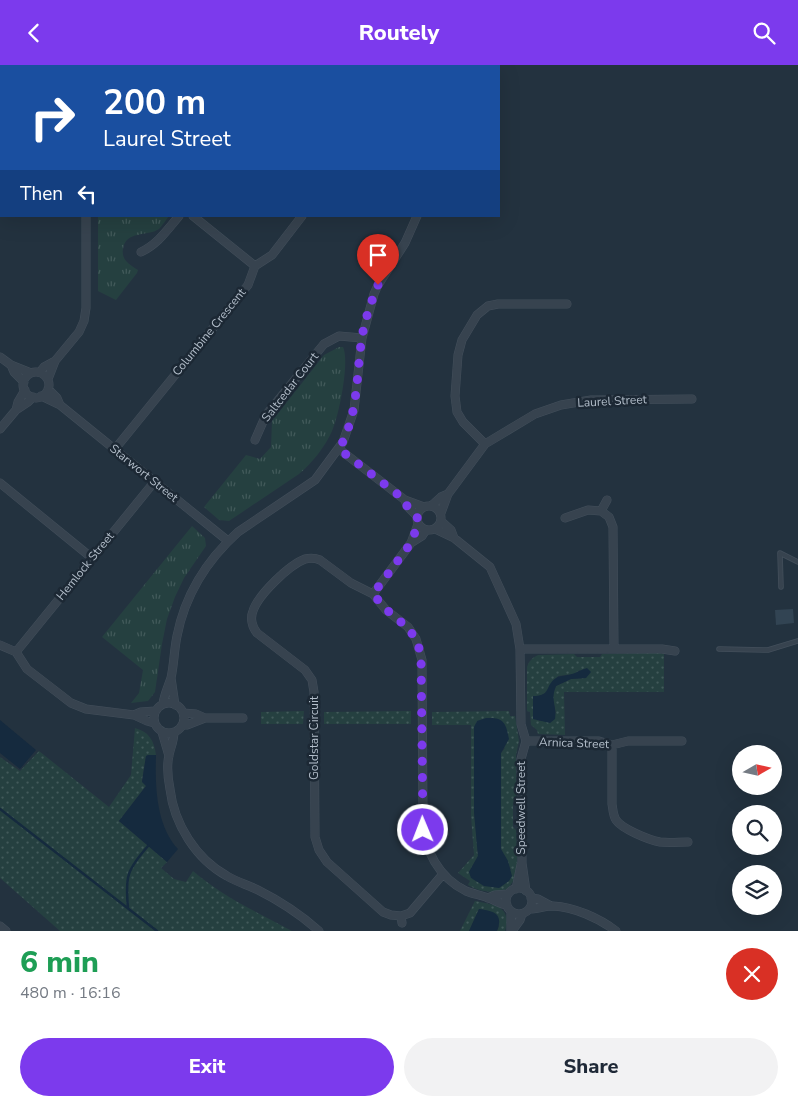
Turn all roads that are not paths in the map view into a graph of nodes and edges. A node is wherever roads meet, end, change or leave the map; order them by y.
1 (86, 217) edge
2 (178, 217) edge
3 (194, 217) edge
4 (301, 217) edge
5 (417, 217) edge
6 (141, 252) dead end
7 (255, 267) junction
8 (567, 304) dead end
9 (362, 338) junction
10 (0, 357) edge
11 (55, 361) junction
12 (11, 365) junction
13 (35, 372) junction
14 (48, 379) junction
15 (24, 386) junction
16 (48, 389) junction
17 (37, 397) junction
18 (692, 399) dead end
19 (60, 405) junction
20 (16, 410) junction
21 (0, 429) edge
22 (255, 440) dead end
23 (485, 444) junction
24 (115, 449) junction
25 (339, 449) junction
26 (154, 481) junction
27 (0, 483) edge
28 (448, 494) junction
29 (405, 500) junction
30 (607, 500) dead end
31 (428, 507) junction
32 (601, 511) junction
33 (441, 517) junction
34 (565, 518) dead end
35 (418, 520) junction
36 (435, 529) junction
37 (426, 530) junction
38 (454, 538) junction
39 (228, 541) junction
40 (411, 543) junction
41 (92, 558) junction
42 (798, 562) edge
43 (781, 587) dead end
44 (373, 594) junction
45 (798, 641) edge
46 (0, 645) edge
47 (520, 649) junction
48 (614, 649) junction
49 (719, 649) dead end
50 (16, 651) junction
51 (675, 651) dead end
52 (171, 678) junction
53 (163, 704) junction
54 (176, 705) junction
55 (155, 711) junction
56 (183, 713) junction
57 (134, 715) junction
58 (243, 718) dead end
59 (205, 719) junction
60 (154, 723) junction
61 (182, 725) junction
62 (162, 731) junction
63 (174, 732) junction
64 (526, 741) junction
65 (682, 741) dead end
66 (612, 745) junction
67 (169, 756) junction
68 (688, 842) dead end
69 (522, 863) junction
70 (443, 874) junction
71 (516, 889) junction
72 (508, 894) junction
73 (528, 894) junction
74 (488, 898) junction
75 (551, 906) junction
76 (509, 908) junction
77 (525, 912) junction
78 (0, 926) edge
79 (6, 931) edge
80 (319, 931) edge
81 (512, 931) edge
82 (616, 931) edge

1 - 11 street
2 - 6 street
3 - 7 street
4 - 7 street, Columbine Crescent
5 - 9 street
7 - 24 street, Columbine Crescent
8 - 23 street
9 - 22 street, Saltcedar Court
9 - 25 street
10 - 12 street
11 - 13 street
11 - 14 street
12 - 13 street
12 - 15 street
13 - 14 street
13 - 15 street
14 - 16 street
15 - 17 street
15 - 20 street
16 - 17 street
16 - 19 street, Starwort Street
17 - 19 street, Starwort Street
17 - 20 street
18 - 23 street, Laurel Street
19 - 24 street, Starwort Street
20 - 21 street
23 - 28 street, Laurel Street
24 - 26 street, Starwort Street
25 - 29 street
25 - 39 street
26 - 39 street, Starwort Street
26 - 41 street, Hemlock Street
27 - 41 street
28 - 31 street, Laurel Street
28 - 33 street, Laurel Street
29 - 31 street
29 - 35 street
30 - 32 street
31 - 33 street
31 - 35 street
32 - 34 street
32 - 48 street
33 - 36 street
33 - 38 street, Speedwell Street
35 - 37 street
35 - 40 street
36 - 37 street
36 - 38 street, Speedwell Street
37 - 40 street
38 - 47 street, Speedwell Street
39 - 52 street
40 - 44 street
41 - 50 street, Hemlock Street
42 - 43 lane
44 - 70 street, Goldstar Circuit
44 - 70 street, Goldstar Circuit
45 - 49 lane
46 - 50 street
47 - 48 street
47 - 64 street, Speedwell Street
48 - 51 street
50 - 57 street
52 - 53 street
52 - 54 street
53 - 54 street
53 - 55 street
54 - 56 street
55 - 57 street
55 - 60 street
56 - 59 street
56 - 61 street
57 - 60 street
58 - 59 street
59 - 61 street
60 - 62 street
61 - 63 street
62 - 63 street
62 - 67 street
63 - 67 street
64 - 66 street, Arnica Street
64 - 69 street, Speedwell Street
65 - 66 street, Arnica Street
66 - 68 street
67 - 80 street
69 - 71 street, Speedwell Street
69 - 73 street, Speedwell Street
70 - 74 street, Goldstar Circuit
71 - 72 street
71 - 73 street
72 - 74 street, Goldstar Circuit
72 - 76 street
73 - 75 street
73 - 77 street
74 - 76 street, Goldstar Circuit
75 - 77 street
75 - 82 street
76 - 77 street
76 - 81 street
77 - 81 street
78 - 79 street

